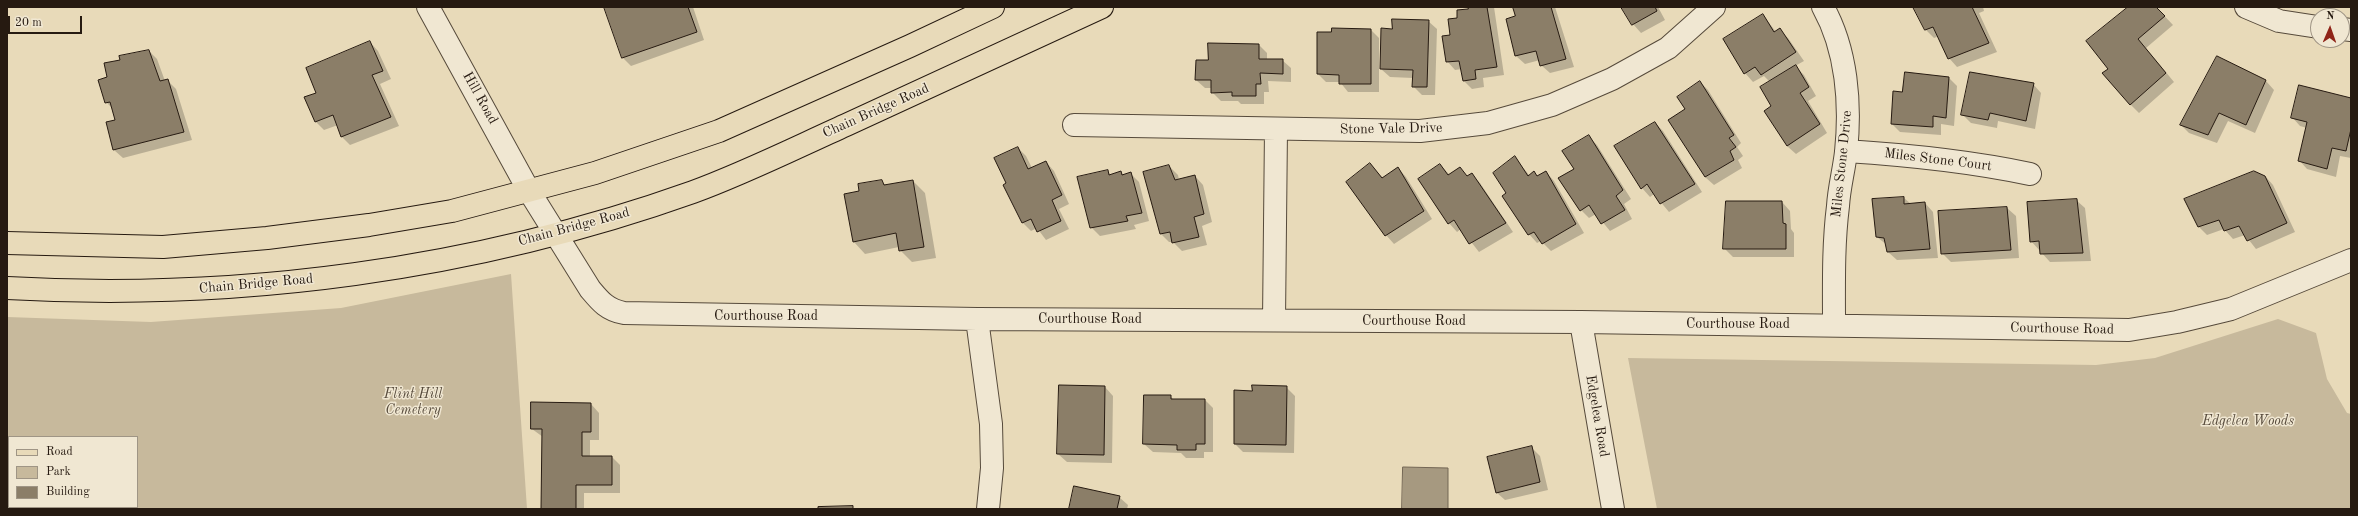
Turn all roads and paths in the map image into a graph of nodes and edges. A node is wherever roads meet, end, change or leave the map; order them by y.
1 (428, 7) edge
2 (993, 7) edge
3 (1102, 7) edge
4 (1714, 7) edge
5 (1823, 7) edge
6 (2246, 7) edge
7 (2310, 26) edge
8 (1074, 125) dead end
9 (1276, 129) junction
10 (1846, 151) junction
11 (2030, 174) dead end
12 (529, 191) junction
13 (556, 235) junction
14 (7, 243) edge
15 (2351, 260) edge
16 (7, 288) edge
17 (977, 319) junction
18 (1274, 320) junction
19 (1581, 322) junction
20 (1834, 325) junction
21 (988, 509) edge
22 (1613, 509) edge

1 - 12 street, Hill Road
2 - 12 main road
3 - 13 main road, Chain Bridge Road
4 - 9 street, Stone Vale Drive
5 - 10 street, Miles Stone Drive
6 - 7 street
8 - 9 street, Stone Vale Drive
9 - 18 street
10 - 11 street, Miles Stone Court
10 - 20 street, Miles Stone Drive
12 - 13 street, Courthouse Road
12 - 14 main road
13 - 16 main road, Chain Bridge Road
13 - 17 street, Courthouse Road
15 - 20 street, Courthouse Road
17 - 18 street, Courthouse Road
17 - 21 street
18 - 19 street, Courthouse Road
19 - 20 street, Courthouse Road
19 - 22 street, Edgelea Road

